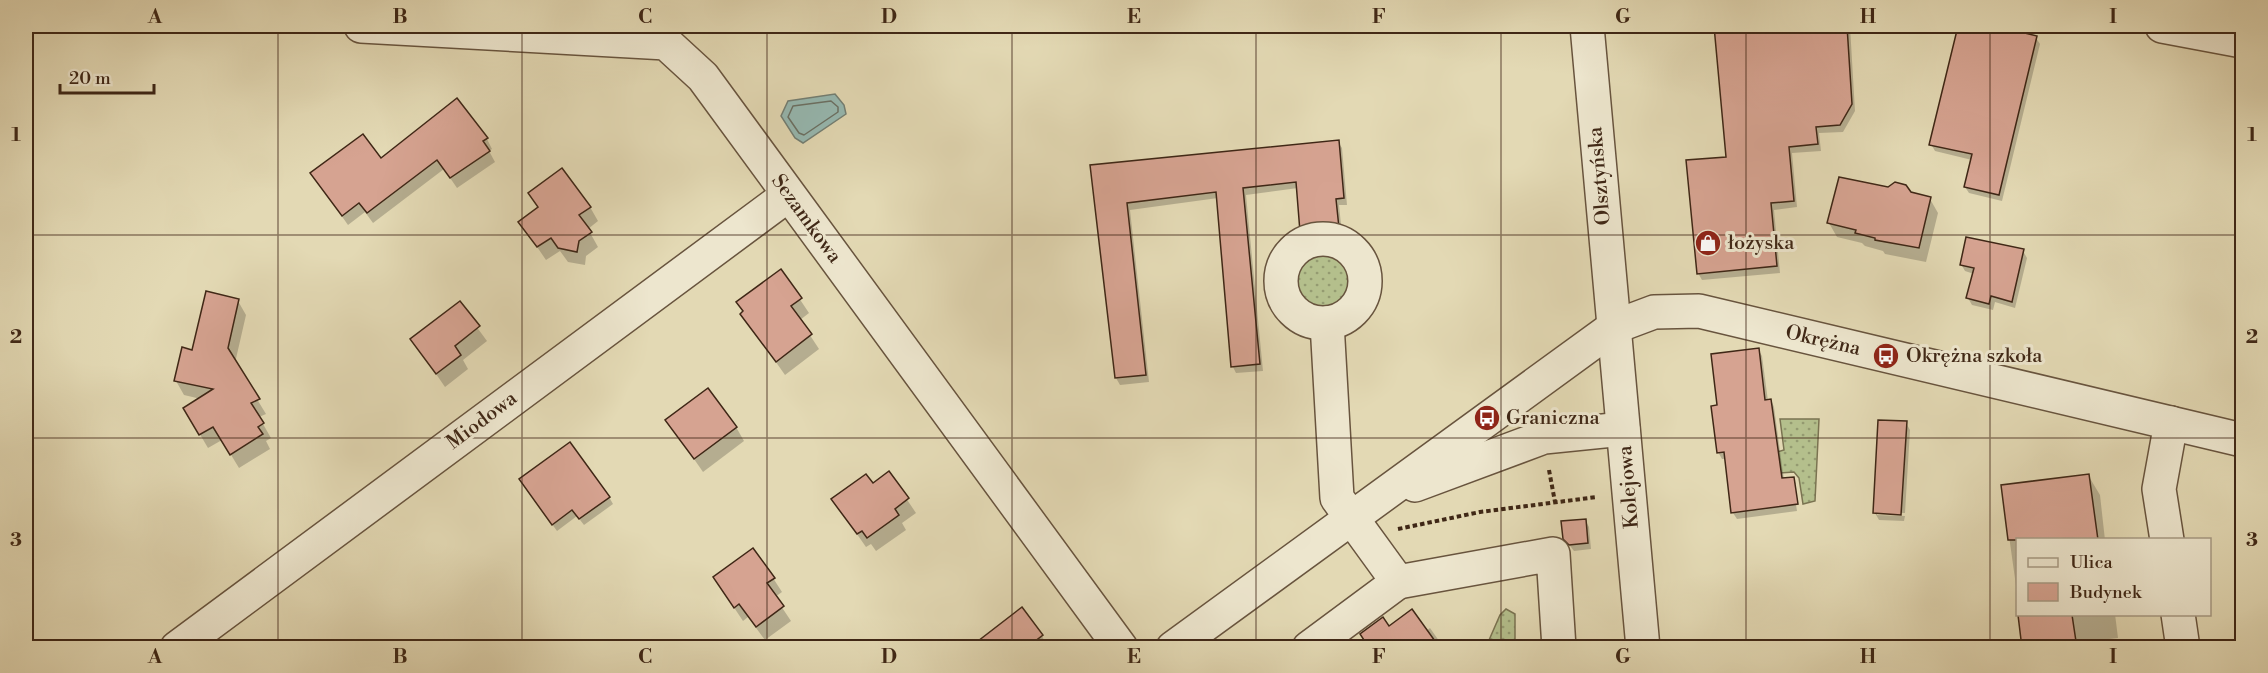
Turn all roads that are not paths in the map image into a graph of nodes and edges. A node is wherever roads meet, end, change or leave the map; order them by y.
1 (361, 26) edge
2 (1587, 26) edge
3 (2162, 26) edge
4 (2242, 41) edge
5 (788, 195) junction
6 (1328, 323) dead end
7 (1614, 327) junction
8 (2172, 423) junction
9 (1623, 429) junction
10 (2242, 440) edge
11 (1357, 511) junction
12 (2167, 538) edge
13 (1398, 582) junction
14 (2178, 616) edge
15 (177, 648) edge
16 (1121, 648) edge
17 (1173, 648) edge
18 (1309, 648) edge
19 (1559, 648) edge
20 (1643, 648) edge
21 (2183, 648) edge

1 - 5 street, Sezamkowa
2 - 7 street, Olsztyńska
3 - 4 street
5 - 15 street, Miodowa
5 - 16 street, Sezamkowa
6 - 11 street
7 - 8 street, Okrężna
7 - 9 street, Kolejowa
7 - 11 street
8 - 10 street, Okrężna
8 - 12 street
9 - 11 street
9 - 20 street, Kolejowa
11 - 13 street
11 - 17 street
13 - 18 street
13 - 19 street
14 - 21 street

